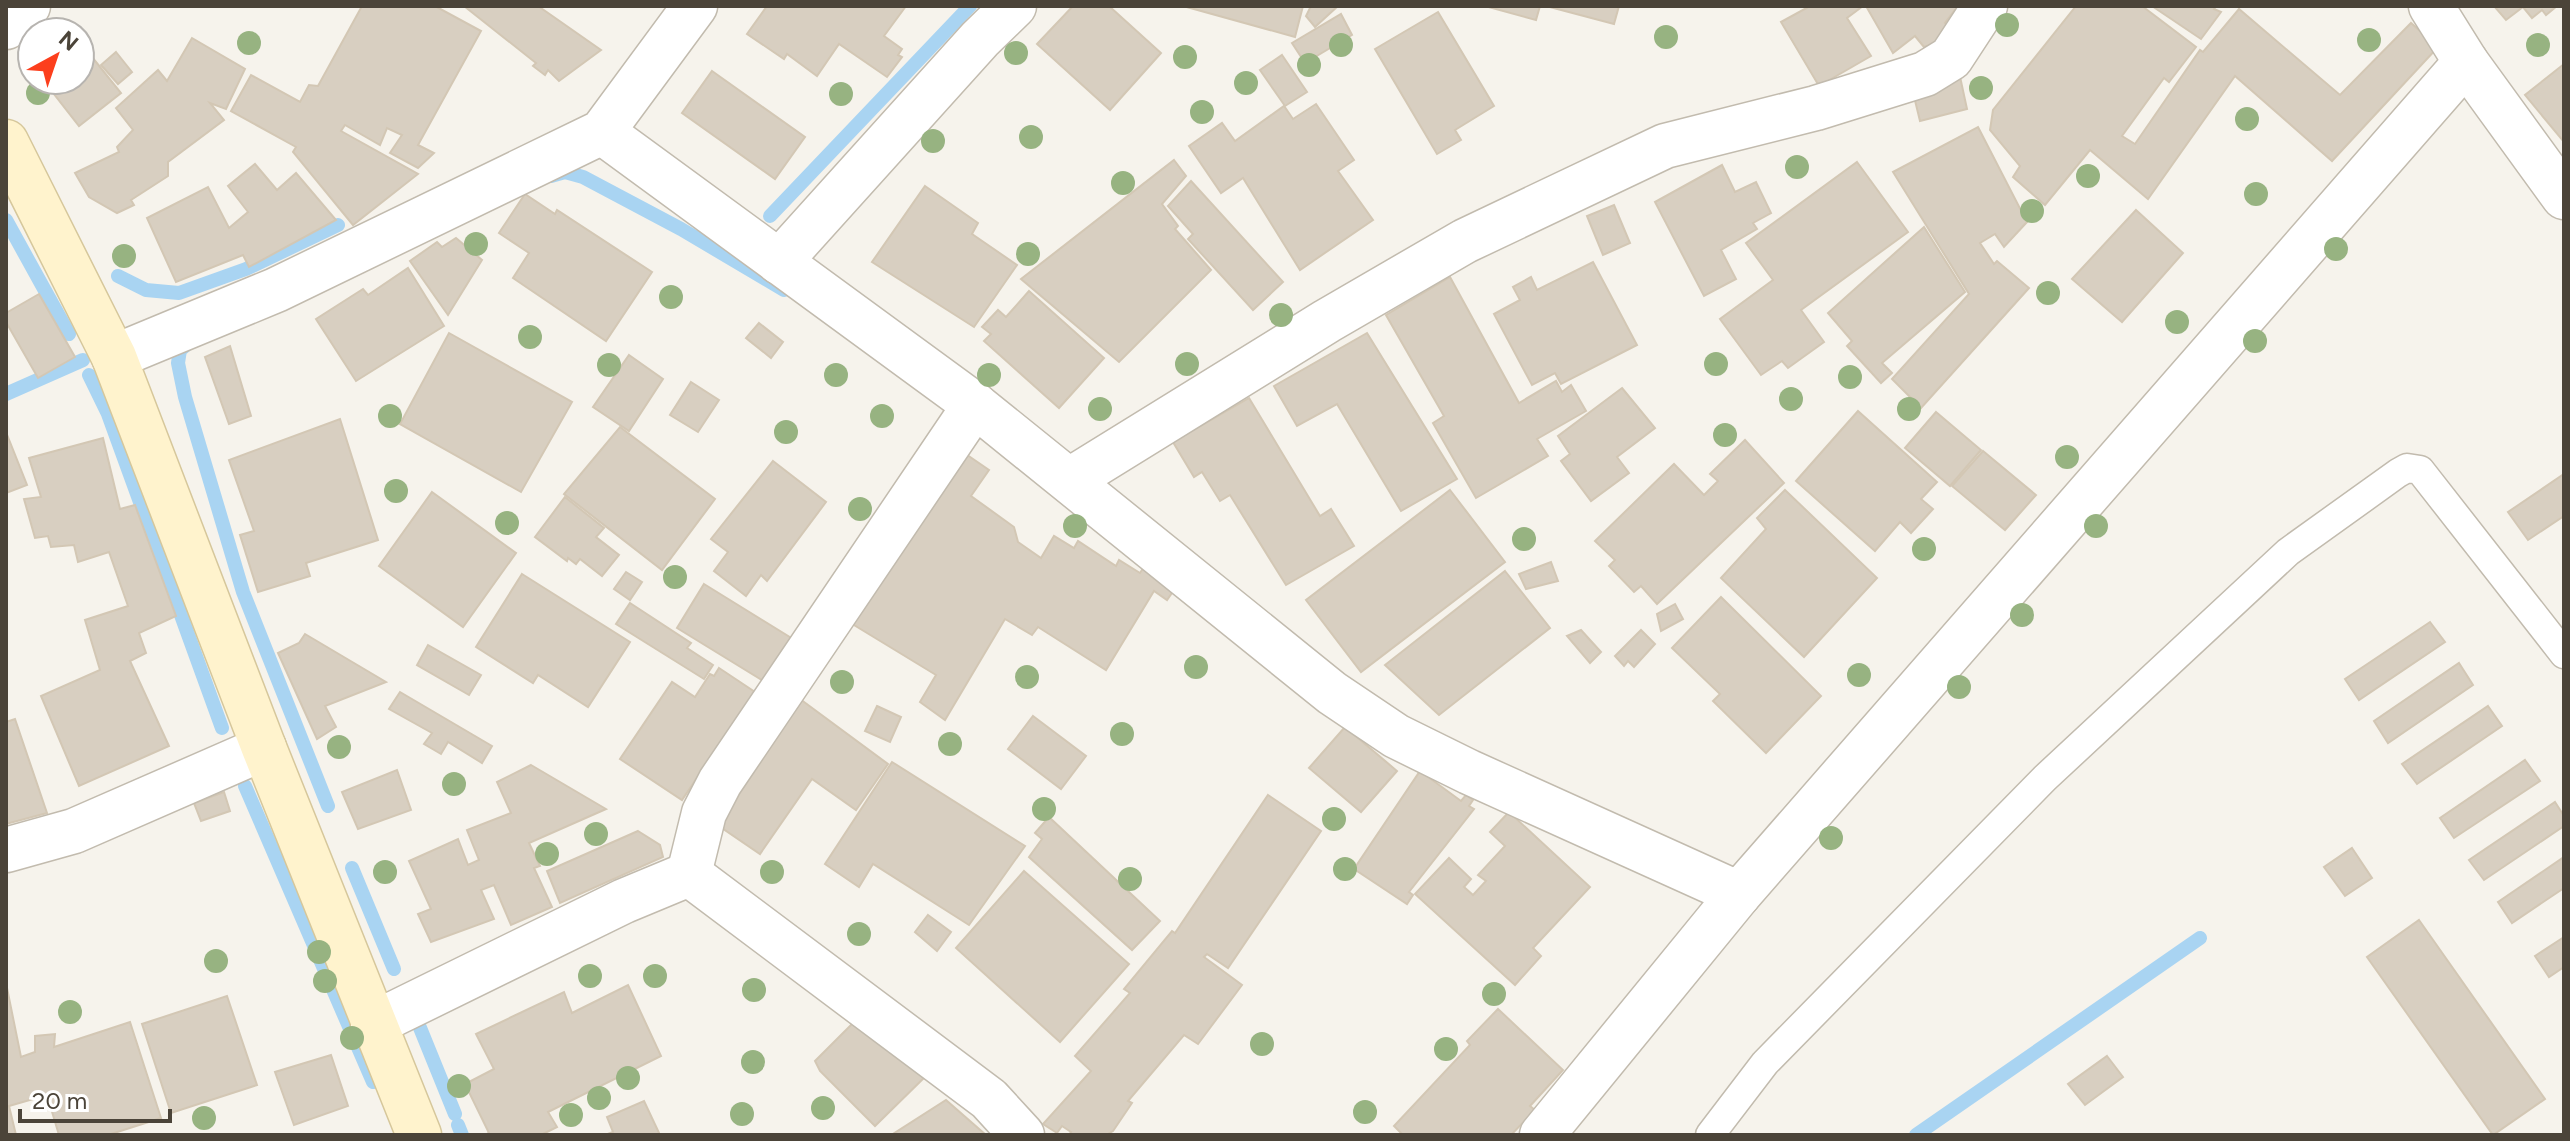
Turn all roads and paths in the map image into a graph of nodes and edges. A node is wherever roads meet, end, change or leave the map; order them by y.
1 (28, 6) edge
2 (695, 6) edge
3 (1014, 6) edge
4 (1985, 6) edge
5 (2431, 6) edge
6 (6, 27) edge
7 (2466, 62) junction
8 (602, 132) junction
9 (6, 142) edge
10 (2564, 197) edge
11 (779, 262) junction
12 (114, 357) junction
13 (975, 405) junction
14 (1070, 480) junction
15 (2564, 654) edge
16 (264, 748) junction
17 (6, 850) edge
18 (689, 874) junction
19 (1739, 894) junction
20 (373, 1024) junction
21 (419, 1135) edge
22 (1022, 1135) edge
23 (1542, 1135) edge
24 (1710, 1135) edge

1 - 6 street
2 - 8 street
3 - 11 street
4 - 14 street
5 - 7 street
7 - 10 street
7 - 19 street
8 - 11 street
8 - 12 street
9 - 12 main road
11 - 13 street
12 - 16 main road
13 - 14 street
13 - 18 street
14 - 19 street
15 - 24 lane
16 - 17 street
16 - 20 main road
18 - 20 street
18 - 22 street
19 - 23 street
20 - 21 main road

